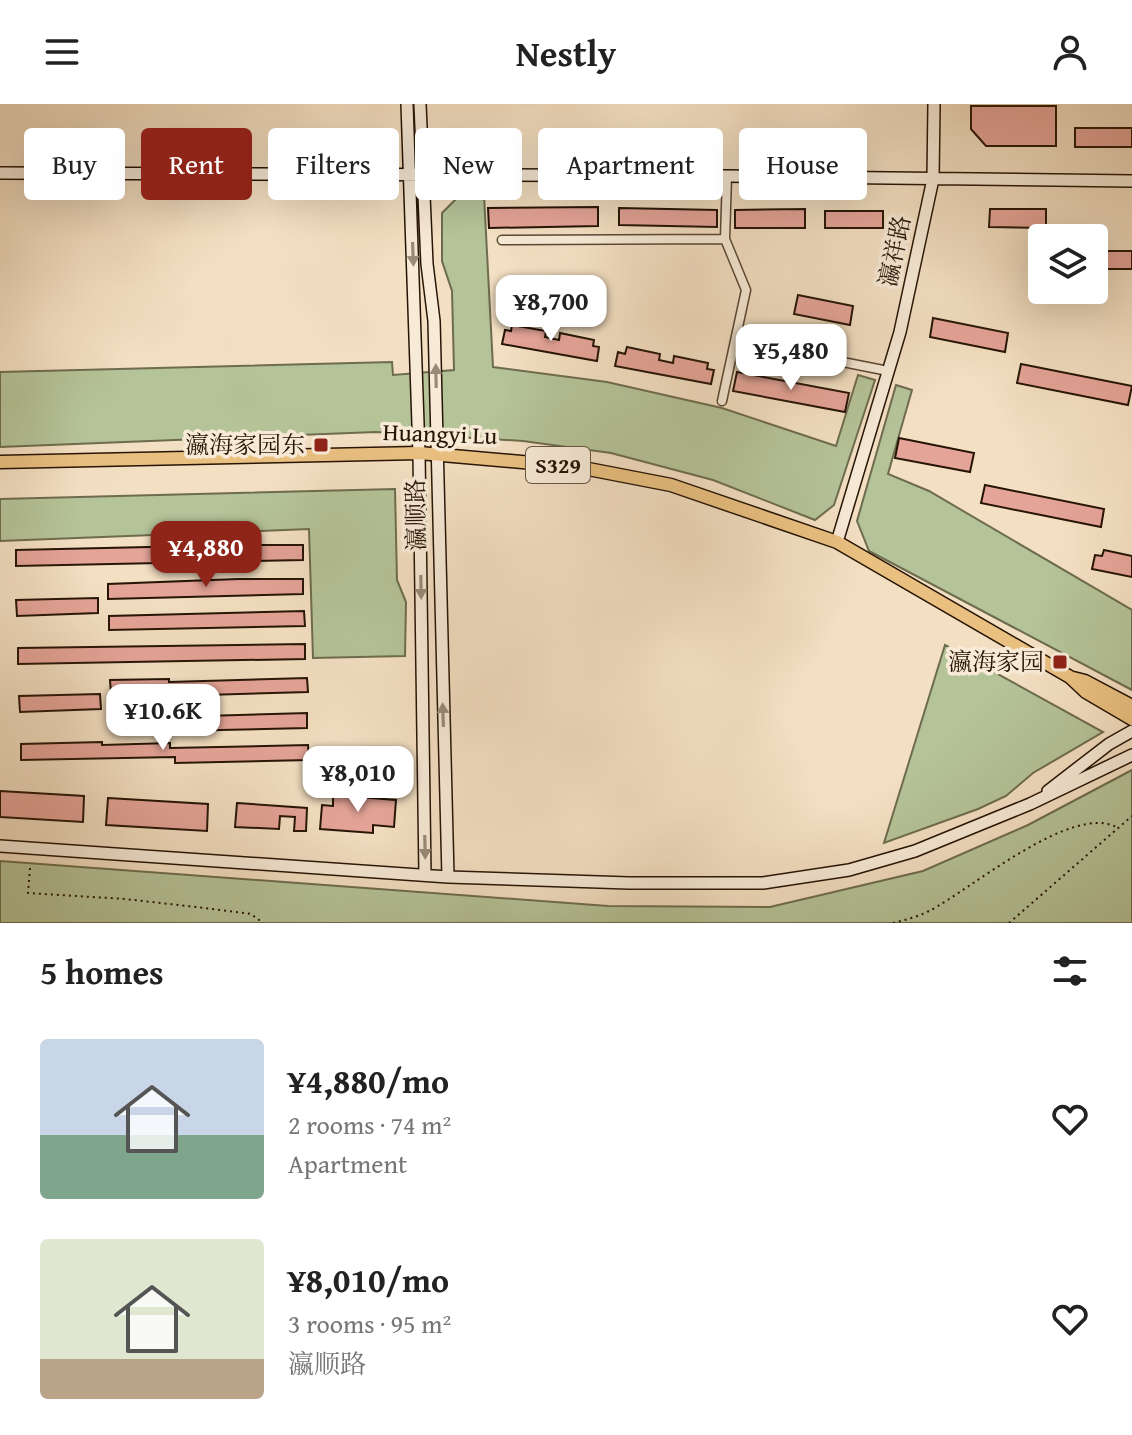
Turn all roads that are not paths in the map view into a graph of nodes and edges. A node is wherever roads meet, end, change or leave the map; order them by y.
1 (407, 104) edge
2 (420, 104) edge
3 (934, 104) edge
4 (419, 128) edge
5 (415, 162) edge
6 (0, 173) edge
7 (415, 176) edge
8 (522, 176) edge
9 (727, 176) junction
10 (933, 179) junction
11 (1132, 181) edge
12 (417, 200) edge
13 (420, 200) edge
14 (725, 239) junction
15 (502, 240) dead end
16 (737, 341) junction
17 (888, 371) junction
18 (722, 401) dead end
19 (419, 453) junction
20 (437, 453) junction
21 (0, 462) edge
22 (837, 542) junction
23 (1070, 677) junction
24 (1132, 706) edge
25 (1132, 719) edge
26 (1132, 731) edge
27 (1132, 755) edge
28 (1030, 804) junction
29 (0, 846) edge
30 (425, 875) junction
31 (448, 877) junction

1 - 5 street, 瀛顺路
2 - 4 street, 瀛顺路
3 - 10 street, 瀛祥路
6 - 7 street
8 - 9 street
9 - 10 street
9 - 14 street
10 - 11 street
10 - 17 street, 瀛祥路
12 -> 19 street, 瀛顺路
20 -> 13 street, 瀛顺路
14 - 15 street
14 - 16 street
16 - 17 street
16 - 18 street
17 - 22 street, 瀛祥路
19 - 20 main road, Huangyi Lu / S329
19 - 21 main road, Huangyi Lu / S329
19 -> 30 street, 瀛顺路
20 - 22 main road, Huangyi Lu / S329
31 -> 20 street, 瀛顺路
22 - 23 main road, Huangyi Lu / S329
23 - 24 main road, Huangyi Lu / S329
23 - 25 main road, Huangyi Lu / S329
26 - 28 street
27 - 28 street
28 - 31 street
29 - 30 street
30 - 31 street

